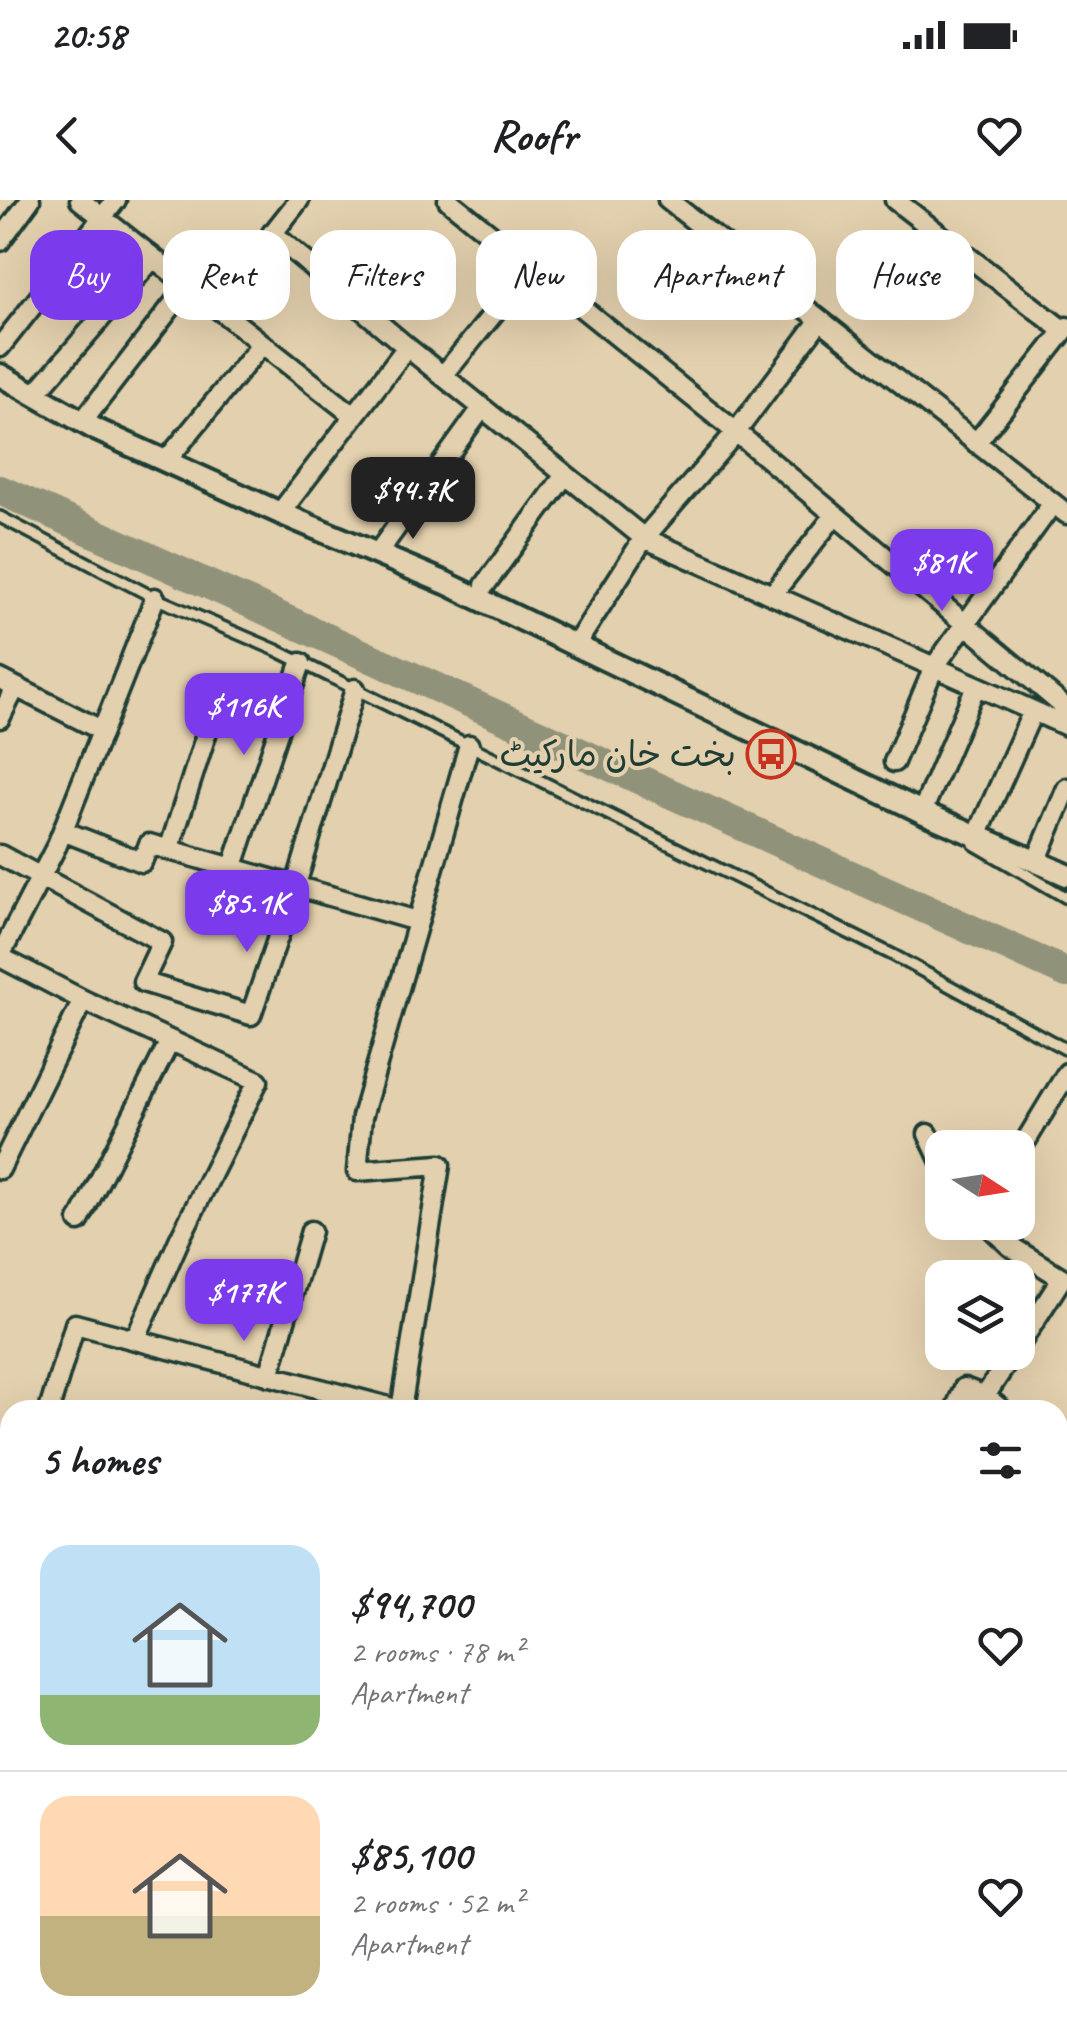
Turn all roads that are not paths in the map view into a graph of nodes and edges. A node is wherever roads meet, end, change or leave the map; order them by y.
1 (30, 200) edge
2 (80, 200) edge
3 (116, 200) edge
4 (299, 200) edge
5 (448, 200) edge
6 (668, 200) edge
7 (895, 200) edge
8 (102, 218) junction
9 (274, 230) edge
10 (485, 230) edge
11 (0, 241) edge
12 (290, 248) edge
13 (153, 258) junction
14 (163, 266) edge
15 (163, 317) edge
16 (232, 320) edge
17 (488, 320) edge
18 (597, 320) edge
19 (820, 320) junction
20 (1065, 329) edge
21 (262, 344) junction
22 (0, 347) edge
23 (406, 347) junction
24 (0, 375) edge
25 (443, 376) junction
26 (36, 393) junction
27 (482, 408) junction
28 (354, 416) junction
29 (83, 421) junction
30 (736, 432) junction
31 (976, 443) junction
32 (166, 461) junction
33 (566, 475) junction
34 (1062, 508) edge
35 (280, 513) junction
36 (835, 515) junction
37 (0, 517) edge
38 (644, 538) junction
39 (377, 554) junction
40 (485, 585) dead end
41 (772, 595) junction
42 (154, 598) junction
43 (964, 623) junction
44 (575, 646) junction
45 (300, 662) junction
46 (934, 667) junction
47 (8, 684) edge
48 (976, 686) junction
49 (354, 689) junction
50 (1067, 708) edge
51 (284, 711) junction
52 (1033, 711) junction
53 (0, 718) edge
54 (1067, 726) edge
55 (102, 730) junction
56 (469, 745) junction
57 (894, 762) dead end
58 (1067, 788) edge
59 (922, 812) junction
60 (63, 831) junction
61 (977, 836) junction
62 (169, 850) junction
63 (0, 855) edge
64 (1036, 862) junction
65 (232, 869) junction
66 (1067, 875) edge
67 (40, 878) junction
68 (295, 888) junction
69 (1067, 898) edge
70 (417, 920) junction
71 (0, 956) edge
72 (83, 1000) junction
73 (170, 1041) junction
74 (1067, 1050) edge
75 (1067, 1074) edge
76 (1033, 1130) edge
77 (0, 1169) edge
78 (79, 1221) dead end
79 (311, 1231) dead end
80 (1004, 1240) edge
81 (1033, 1260) edge
82 (1035, 1261) edge
83 (1035, 1320) edge
84 (135, 1340) junction
85 (1002, 1370) edge
86 (270, 1376) junction
87 (984, 1396) junction
88 (53, 1400) edge
89 (362, 1400) edge
90 (402, 1400) edge
91 (959, 1400) edge
92 (989, 1400) edge

1 - 11 street
2 - 8 street
3 - 8 street
4 - 9 street
5 - 10 street
6 - 19 street
7 - 20 street
8 - 13 street
8 - 22 street
12 - 23 street
13 - 14 street
13 - 26 street
15 - 29 street
16 - 21 street
17 - 25 street
18 - 30 street
19 - 30 street
19 - 31 street
20 - 31 street
21 - 28 street
21 - 32 street
23 - 25 street
23 - 28 street
24 - 26 street
25 - 27 street
26 - 29 street
27 - 33 street
27 - 39 street
28 - 35 street
29 - 32 street
30 - 36 street
30 - 38 street
31 - 34 street
32 - 35 street
33 - 38 street
33 - 40 street
34 - 43 street
35 - 39 street
36 - 41 street
36 - 43 street
37 - 42 lane
38 - 41 street
38 - 44 street
39 - 44 street
41 - 46 street
42 - 45 lane
42 - 55 street
43 - 46 street
43 - 50 street
44 - 59 street
45 - 49 lane
45 - 51 street
46 - 48 street
46 - 57 street
47 - 53 street
47 - 55 street
48 - 52 street
48 - 59 street
49 - 56 lane
49 - 68 street
51 - 62 street
51 - 65 street
52 - 54 street
52 - 61 street
55 - 60 street
56 - 70 street
56 - 74 lane
58 - 64 street
59 - 61 street
59 - 69 lane
60 - 62 street
60 - 67 street
61 - 64 street
62 - 65 street
63 - 67 street
64 - 66 street
65 - 68 street
67 - 68 street
67 - 71 street
68 - 70 street
70 - 90 street
71 - 72 street
72 - 73 street
72 - 77 street
73 - 78 street
73 - 84 street
75 - 76 street
79 - 86 street
80 - 81 street
82 - 83 street
84 - 86 street
84 - 88 street
85 - 87 street
86 - 89 street
87 - 91 street
87 - 92 street

